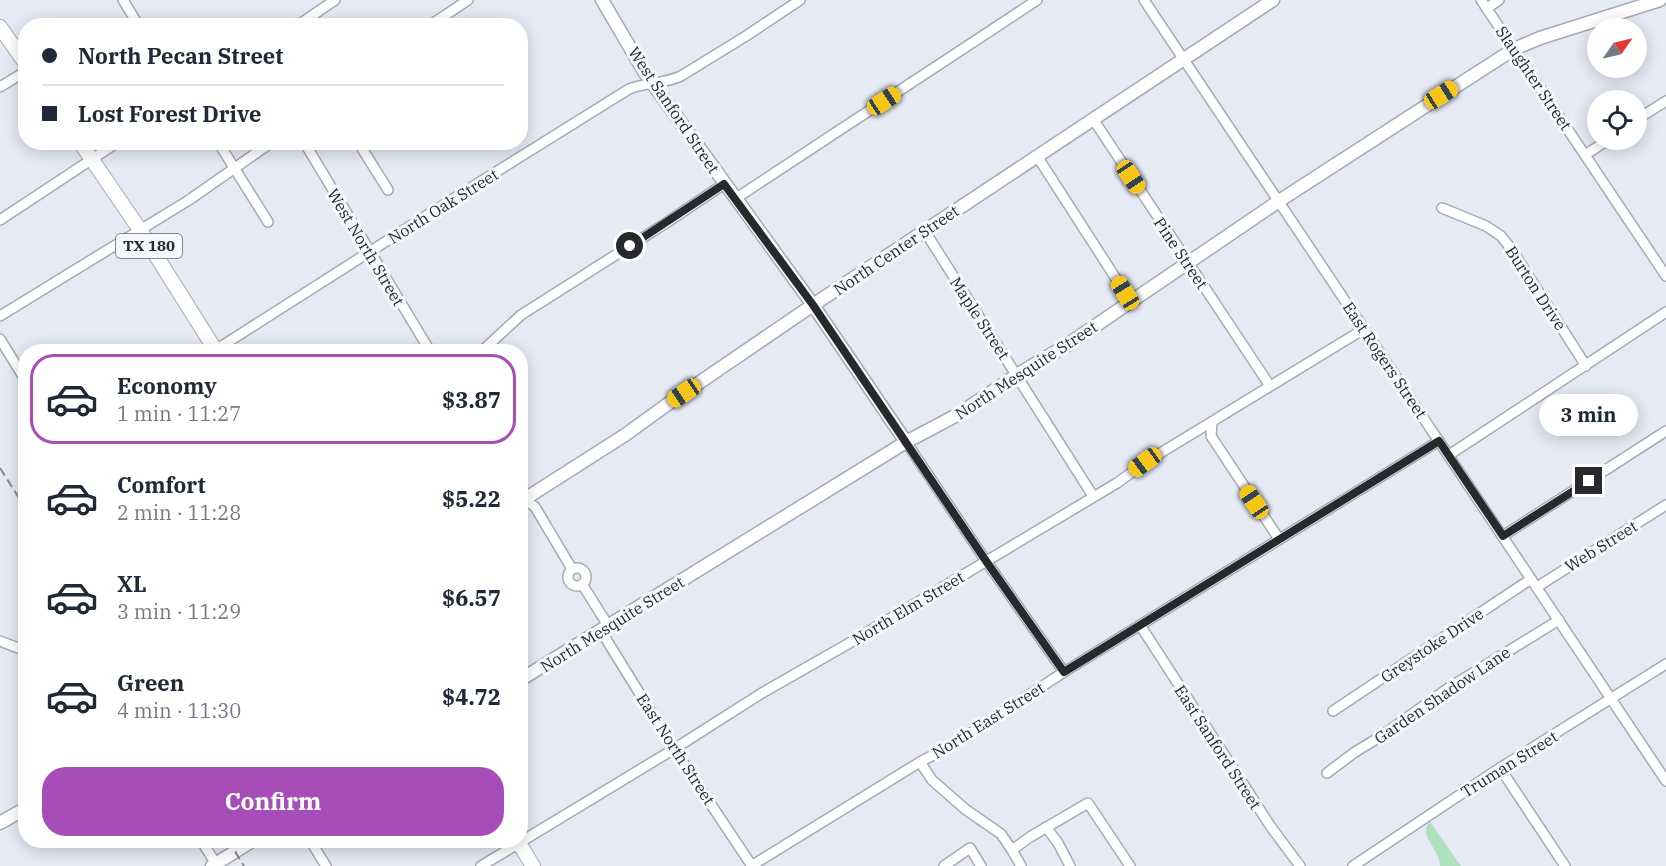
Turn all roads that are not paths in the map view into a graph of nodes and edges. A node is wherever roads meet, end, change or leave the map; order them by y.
1 (123, 0) edge
2 (314, 0) edge
3 (335, 0) edge
4 (468, 0) edge
5 (602, 0) edge
6 (800, 0) edge
7 (1037, 0) edge
8 (1144, 0) edge
9 (1273, 0) edge
10 (1499, 0) edge
11 (1660, 0) edge
12 (1484, 4) edge
13 (320, 10) junction
14 (134, 18) edge
15 (308, 18) edge
16 (441, 18) edge
17 (0, 27) edge
18 (1514, 49) junction
19 (18, 53) edge
20 (1184, 58) junction
21 (18, 76) edge
22 (653, 83) junction
23 (0, 87) edge
24 (1666, 101) edge
25 (1647, 113) edge
26 (1093, 119) junction
27 (85, 150) edge
28 (106, 150) edge
29 (223, 150) edge
30 (261, 150) edge
31 (309, 150) edge
32 (363, 150) edge
33 (1593, 150) edge
34 (1585, 155) junction
35 (1037, 156) junction
36 (92, 160) junction
37 (235, 168) junction
38 (724, 184) junction
39 (388, 190) dead end
40 (735, 199) junction
41 (1279, 201) junction
42 (1442, 208) dead end
43 (0, 220) edge
44 (268, 222) dead end
45 (140, 230) junction
46 (924, 231) junction
47 (369, 252) junction
48 (1188, 263) junction
49 (1666, 276) edge
50 (1131, 302) junction
51 (813, 305) junction
52 (1666, 312) edge
53 (0, 316) edge
54 (1364, 328) junction
55 (0, 339) edge
56 (211, 344) edge
57 (226, 344) edge
58 (426, 344) edge
59 (489, 344) edge
60 (1586, 366) junction
61 (18, 368) edge
62 (1017, 375) junction
63 (1270, 386) junction
64 (1212, 422) junction
65 (1666, 430) edge
66 (1439, 441) junction
67 (906, 442) junction
68 (1449, 456) junction
69 (528, 495) edge
70 (1093, 496) junction
71 (528, 503) edge
72 (1666, 505) edge
73 (1503, 536) junction
74 (1280, 539) junction
75 (986, 561) junction
76 (1534, 583) junction
77 (1559, 620) junction
78 (1140, 625) junction
79 (605, 629) junction
80 (0, 641) edge
81 (18, 648) edge
82 (1666, 664) edge
83 (1064, 672) junction
84 (528, 675) edge
85 (1612, 699) junction
86 (1333, 711) dead end
87 (674, 749) junction
88 (920, 762) junction
89 (1500, 768) junction
90 (1327, 773) dead end
91 (1666, 781) edge
92 (18, 813) edge
93 (0, 823) edge
94 (1046, 827) junction
95 (528, 836) edge
96 (205, 848) edge
97 (241, 848) edge
98 (315, 848) edge
99 (509, 848) edge
100 (522, 848) edge
101 (1012, 850) junction
102 (214, 865) edge
103 (326, 866) edge
104 (482, 866) edge
105 (533, 866) edge
106 (751, 866) edge
107 (944, 866) edge
108 (981, 866) edge
109 (1021, 866) edge
110 (1070, 866) edge
111 (1130, 866) edge
112 (1300, 866) edge
113 (1353, 866) edge
114 (1564, 866) edge

1 - 14 street
2 - 13 street
3 - 13 street
4 - 16 street
5 - 22 main road, West Sanford Street
6 - 22 street, North Oak Street
7 - 40 street
8 - 20 street, East Rogers Street
9 - 20 main road, North Center Street
10 - 12 street
11 - 18 main road, North Mesquite Street
12 - 18 street, Slaughter Street
13 - 15 street
17 - 19 main road
18 - 34 street, Slaughter Street
18 - 41 main road, North Mesquite Street
20 - 26 main road, North Center Street
20 - 41 street, East Rogers Street
21 - 23 street
22 - 38 main road, West Sanford Street
22 - 47 street, North Oak Street
24 - 25 street
26 - 35 main road, North Center Street
26 - 48 street, Pine Street
27 - 36 main road, TX 180
28 - 36 street
29 - 37 street
30 - 37 street
31 - 47 street, West North Street
32 - 39 street
33 - 34 street
34 - 49 street, Slaughter Street
35 - 46 main road, North Center Street
35 - 50 street
36 - 43 street
36 - 45 main road, TX 180
37 - 44 street
37 - 45 street
38 - 40 main road, West Sanford Street
38 - 59 street
40 - 51 main road, West Sanford Street
41 - 48 main road, North Mesquite Street
41 - 54 street, East Rogers Street
42 - 60 street, Burton Drive
45 - 53 street
45 - 56 main road, TX 180
46 - 51 main road, North Center Street
46 - 62 street, Maple Street
47 - 57 street, North Oak Street
47 - 58 street, West North Street
48 - 50 main road, North Mesquite Street
48 - 63 street, Pine Street
50 - 62 main road, North Mesquite Street
51 - 67 main road
51 - 69 main road, North Center Street
52 - 60 street
54 - 63 street, North Elm Street
54 - 66 street, East Rogers Street
55 - 61 street
60 - 68 street
62 - 67 main road, North Mesquite Street
62 - 70 street, Maple Street
63 - 64 street, North Elm Street
64 - 70 street, North Elm Street
64 - 74 street
65 - 73 street
66 - 68 street, East Rogers Street
66 - 74 street, North East Street
67 - 75 street
67 - 79 main road, North Mesquite Street
68 - 73 street, East Rogers Street
70 - 75 street, North Elm Street
71 - 79 street, East North Street
72 - 76 street, Web Street
73 - 76 street, East Rogers Street
74 - 78 street, North East Street
75 - 83 street
75 - 87 street, North Elm Street
76 - 77 street, East Rogers Street
76 - 86 street, Greystoke Drive
77 - 85 street, East Rogers Street
77 - 90 street, Garden Shadow Lane
78 - 83 street, North East Street
78 - 112 street, East Sanford Street
79 - 84 main road, North Mesquite Street
79 - 87 street, East North Street
80 - 81 street
82 - 85 street, Truman Street
83 - 88 street, North East Street
85 - 89 street, Truman Street
85 - 91 street, East Rogers Street
87 - 95 street, North Elm Street
87 - 106 street, East North Street
88 - 101 street
88 - 106 street, North East Street
89 - 113 street, Truman Street
89 - 114 street
92 - 93 main road
94 - 101 street
94 - 110 street
94 - 111 street
96 - 102 street
97 - 102 main road
98 - 103 street
99 - 104 street, North Elm Street
100 - 105 main road
101 - 109 street
107 - 108 street

